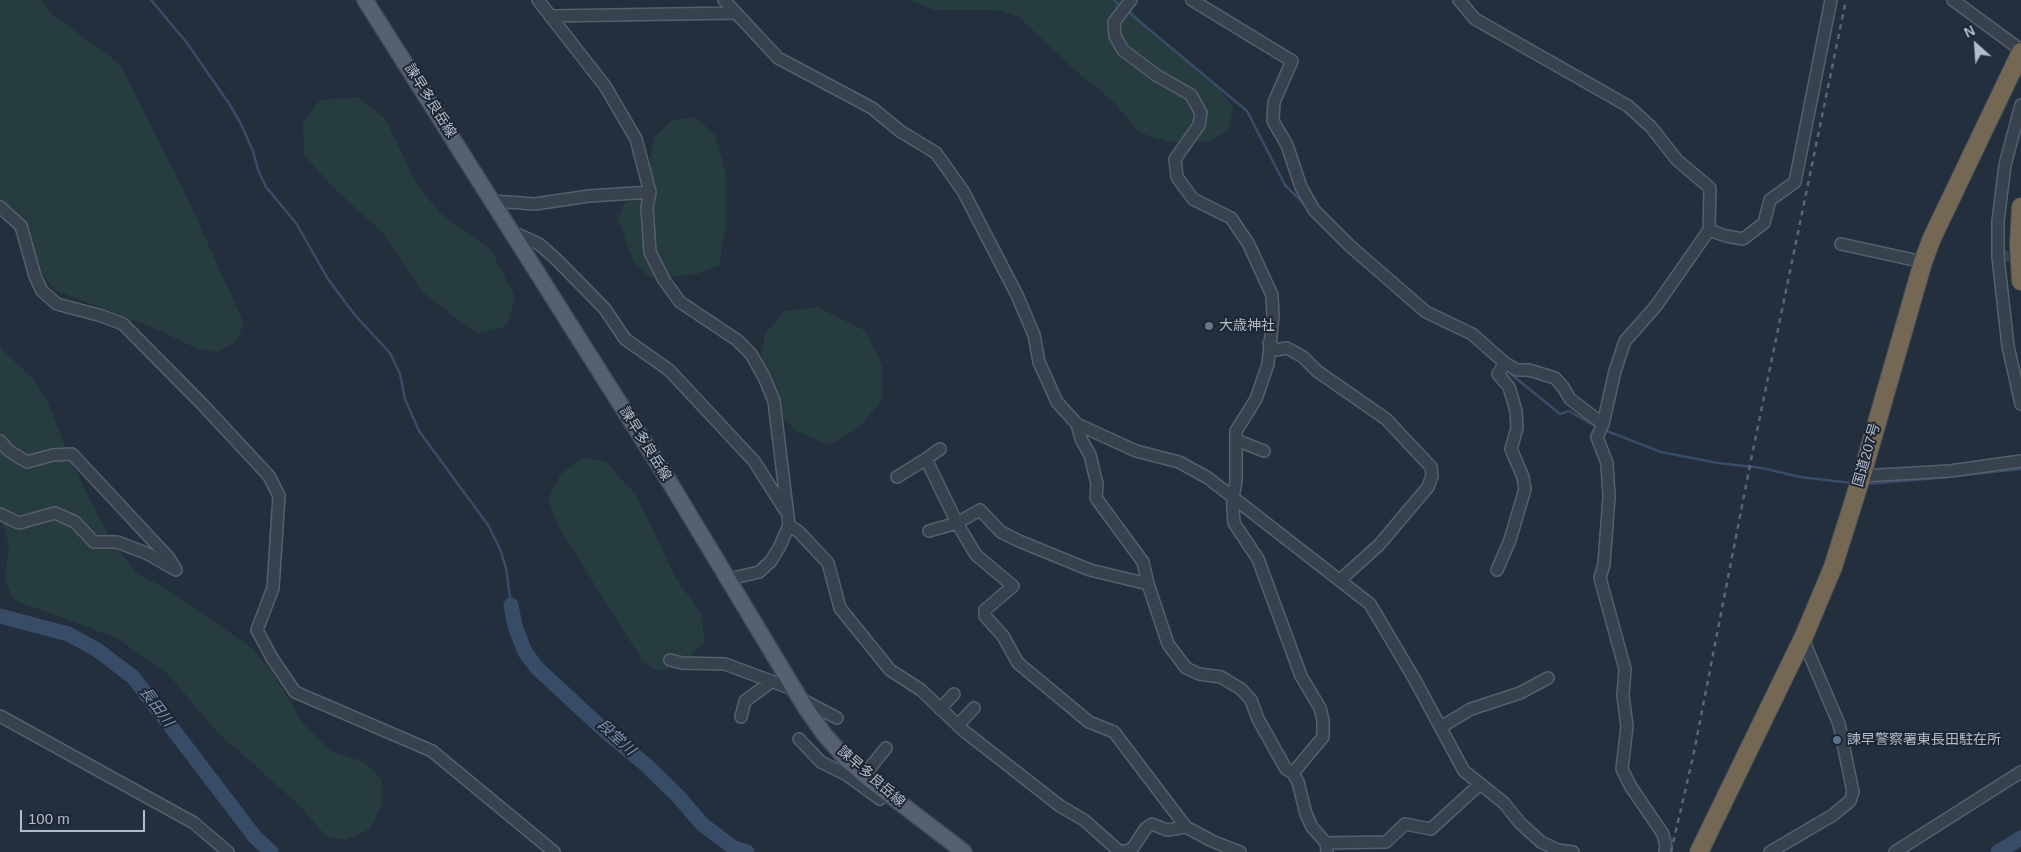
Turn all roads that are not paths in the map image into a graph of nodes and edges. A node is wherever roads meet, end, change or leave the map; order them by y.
1 (365, 0) edge
2 (538, 0) edge
3 (724, 0) edge
4 (1192, 0) edge
5 (1459, 0) edge
6 (1831, 0) edge
7 (1953, 0) edge
8 (1127, 6) edge
9 (736, 12) junction
10 (550, 16) junction
11 (2021, 51) edge
12 (2021, 105) edge
13 (650, 192) junction
14 (493, 200) junction
15 (0, 207) edge
16 (2021, 207) edge
17 (1709, 230) junction
18 (513, 232) junction
19 (1841, 244) dead end
20 (1923, 262) junction
21 (2021, 281) edge
22 (1269, 343) junction
23 (1502, 368) junction
24 (2021, 404) edge
25 (1077, 424) junction
26 (1601, 427) junction
27 (0, 440) edge
28 (1236, 440) junction
29 (940, 449) dead end
30 (1264, 451) dead end
31 (926, 459) junction
32 (2021, 461) edge
33 (897, 477) dead end
34 (1860, 481) junction
35 (1233, 497) junction
36 (0, 514) edge
37 (788, 519) junction
38 (956, 523) junction
39 (929, 531) dead end
40 (1497, 570) dead end
41 (729, 579) junction
42 (1340, 580) junction
43 (1148, 584) junction
44 (1804, 636) junction
45 (670, 660) dead end
46 (1548, 678) dead end
47 (771, 682) junction
48 (797, 694) junction
49 (954, 694) dead end
50 (974, 708) dead end
51 (940, 709) junction
52 (0, 716) edge
53 (741, 717) dead end
54 (837, 718) dead end
55 (958, 725) junction
56 (1441, 727) junction
57 (799, 739) dead end
58 (886, 748) dead end
59 (2021, 772) edge
60 (1293, 773) junction
61 (864, 775) junction
62 (1479, 785) junction
63 (886, 793) junction
64 (1186, 827) junction
65 (1326, 848) edge
66 (228, 852) edge
67 (554, 852) edge
68 (964, 852) edge
69 (1120, 852) edge
70 (1240, 852) edge
71 (1573, 852) edge
72 (1665, 852) edge
73 (1699, 852) edge
74 (1770, 852) edge
75 (1895, 852) edge

1 - 14 main road, 諫早多良岳線
2 - 10 street
3 - 9 street
4 - 23 street
5 - 17 street
6 - 17 street
7 - 11 street
8 - 22 street
9 - 10 street
9 - 25 street
10 - 13 street
11 - 20 highway, 国道207号
12 - 24 street
13 - 14 street
13 - 37 street
14 - 18 main road, 諫早多良岳線
15 - 67 street
16 - 21 highway
17 - 26 street
18 - 37 street
18 - 41 main road, 諫早多良岳線
19 - 20 street
20 - 34 highway, 国道207号
22 - 28 street
22 - 42 street
23 - 26 street
23 - 40 street
25 - 35 street
25 - 43 street
26 - 72 street
27 - 36 street
28 - 30 street
28 - 35 street
29 - 31 street
31 - 33 street
31 - 38 street
32 - 34 street
34 - 44 highway, 国道207号
35 - 42 street
35 - 60 street
37 - 41 street
37 - 51 street
38 - 39 street
38 - 43 street
38 - 64 street
41 - 48 main road, 諫早多良岳線
42 - 56 street
43 - 60 street
44 - 73 highway, 国道207号
44 - 74 street
45 - 47 street
46 - 56 street
47 - 48 street
47 - 53 street
48 - 54 street
48 - 61 main road, 諫早多良岳線
49 - 51 street
50 - 55 street
51 - 55 street
52 - 66 street
55 - 69 street
56 - 62 street
57 - 63 street
58 - 61 street
59 - 75 street
60 - 65 street
61 - 63 main road, 諫早多良岳線
62 - 65 street
62 - 71 street
63 - 68 main road, 諫早多良岳線
64 - 69 street
64 - 70 street

